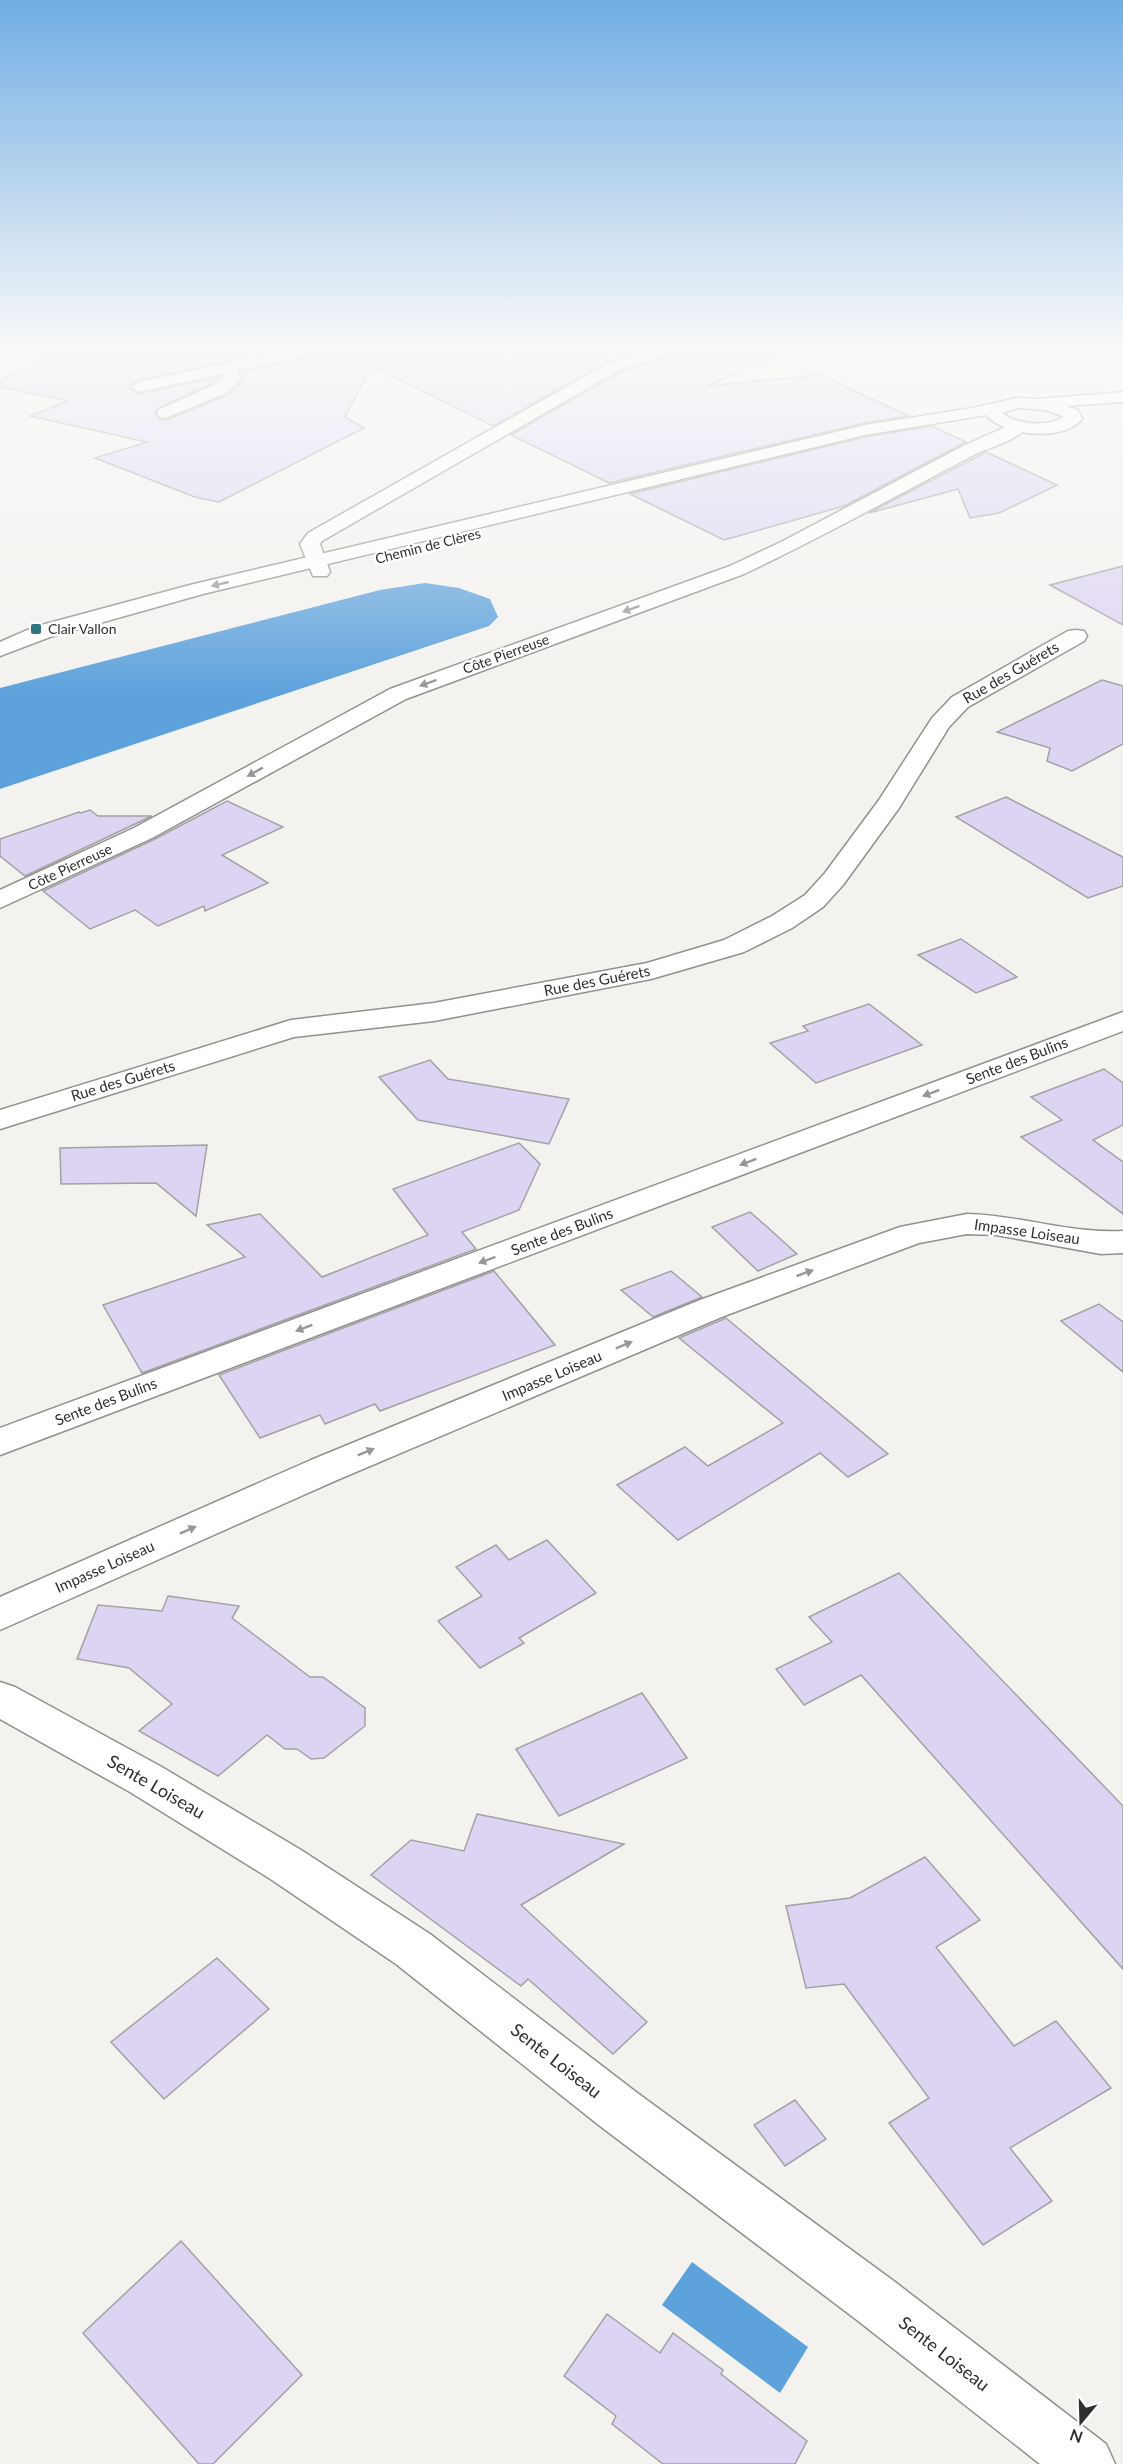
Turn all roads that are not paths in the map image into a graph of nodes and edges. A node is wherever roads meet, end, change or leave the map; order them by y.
1 (441, 465) edge
2 (755, 465) edge
3 (941, 465) edge
4 (317, 567) junction
5 (1076, 636) dead end
6 (0, 652) edge
7 (0, 900) edge
8 (1123, 1021) edge
9 (0, 1120) edge
10 (1123, 1242) edge
11 (0, 1442) edge
12 (0, 1614) edge
13 (0, 1699) edge
14 (1086, 2464) edge

1 - 4 street
2 - 4 street, Chemin de Clères
3 -> 7 street, Côte Pierreuse
4 - 6 street, Chemin de Clères
5 - 9 street, Rue des Guérets
8 -> 11 street, Sente des Bulins
12 -> 10 street, Impasse Loiseau
13 - 14 street, Sente Loiseau

